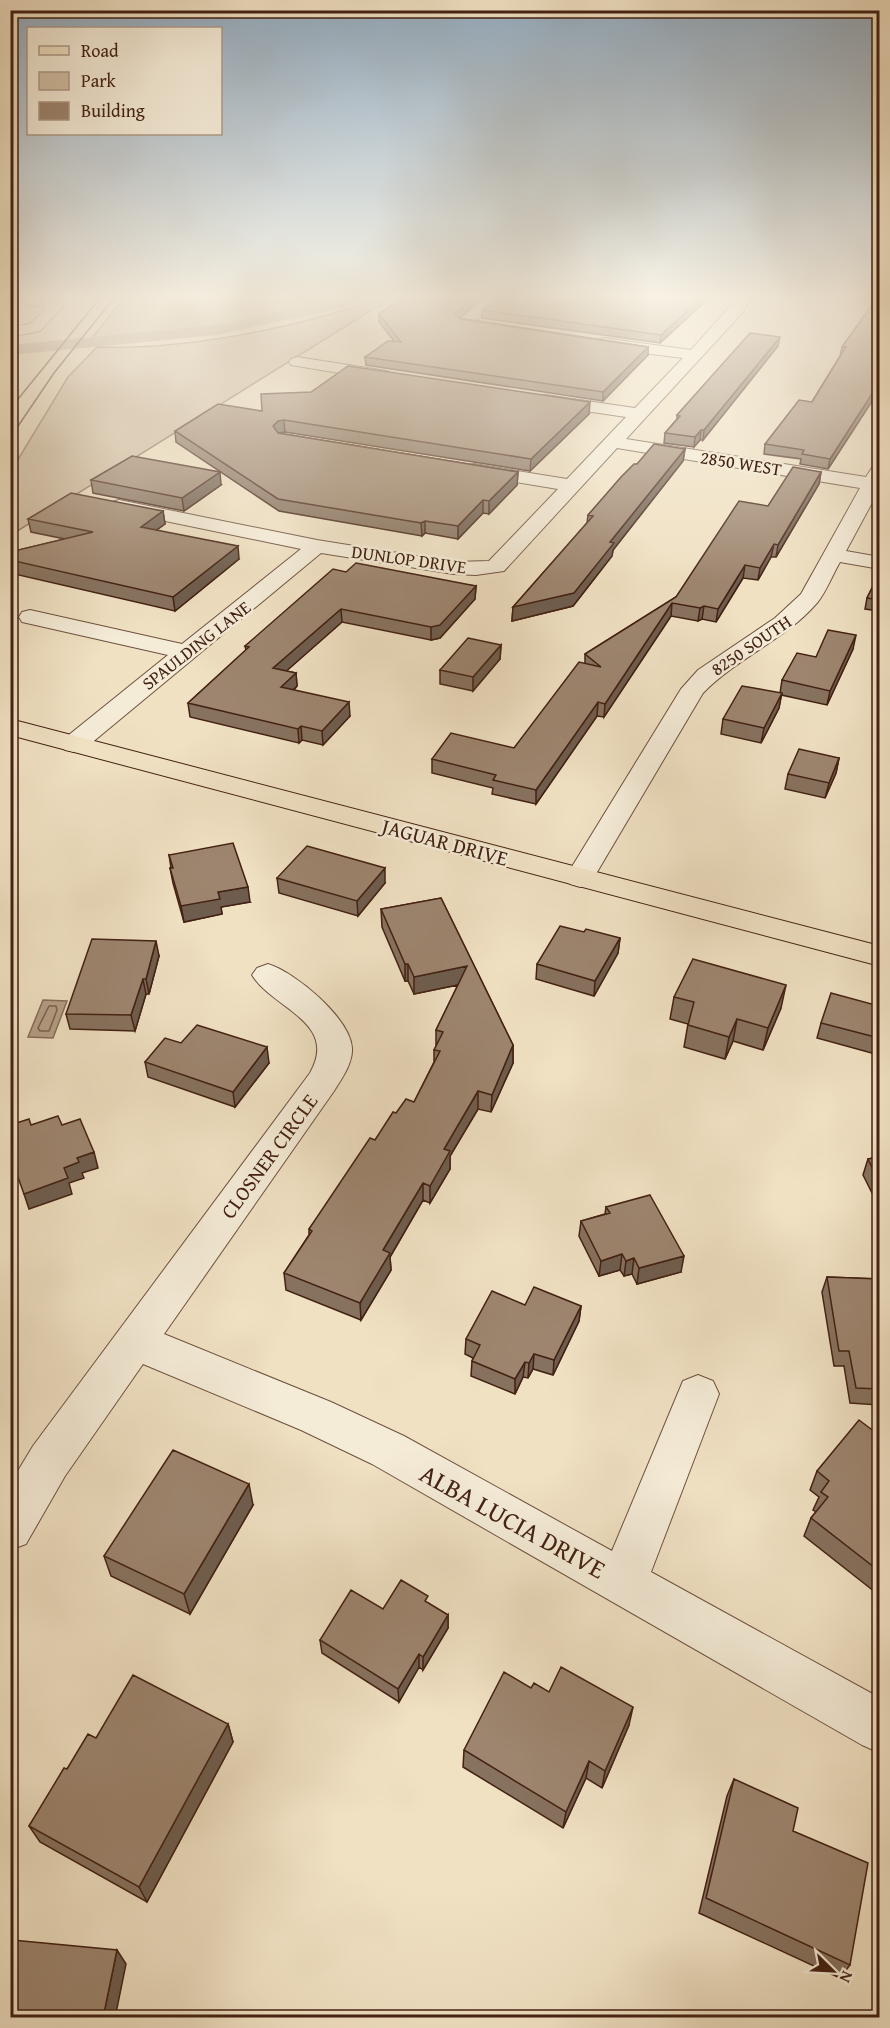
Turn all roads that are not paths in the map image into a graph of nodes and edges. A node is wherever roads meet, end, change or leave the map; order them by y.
1 (658, 393) edge
2 (528, 397) edge
3 (638, 414) junction
4 (611, 442) junction
5 (458, 467) edge
6 (876, 477) edge
7 (570, 485) junction
8 (100, 503) edge
9 (317, 546) junction
10 (833, 555) junction
11 (879, 563) edge
12 (30, 617) dead end
13 (186, 652) junction
14 (10, 727) edge
15 (74, 744) junction
16 (580, 878) junction
17 (879, 956) edge
18 (268, 975) dead end
19 (134, 1341) junction
20 (698, 1394) dead end
21 (10, 1528) edge
22 (623, 1583) junction
23 (879, 1727) edge

1 - 3 street, DUNLOP DRIVE
2 - 3 street
3 - 4 street, DUNLOP DRIVE
4 - 6 street, 2850 WEST
4 - 7 street, DUNLOP DRIVE
5 - 7 street
6 - 10 street, 8250 SOUTH
7 - 9 street, DUNLOP DRIVE
8 - 9 street, DUNLOP DRIVE
9 - 13 street, SPAULDING LANE
10 - 11 street
10 - 16 street, 8250 SOUTH
12 - 13 street
13 - 15 street, SPAULDING LANE
14 - 15 main road, JAGUAR DRIVE
15 - 16 main road, JAGUAR DRIVE
16 - 17 main road, JAGUAR DRIVE
18 - 19 street, CLOSNER CIRCLE
19 - 21 street, CLOSNER CIRCLE
19 - 22 street, ALBA LUCIA DRIVE
20 - 22 street
22 - 23 street, ALBA LUCIA DRIVE

